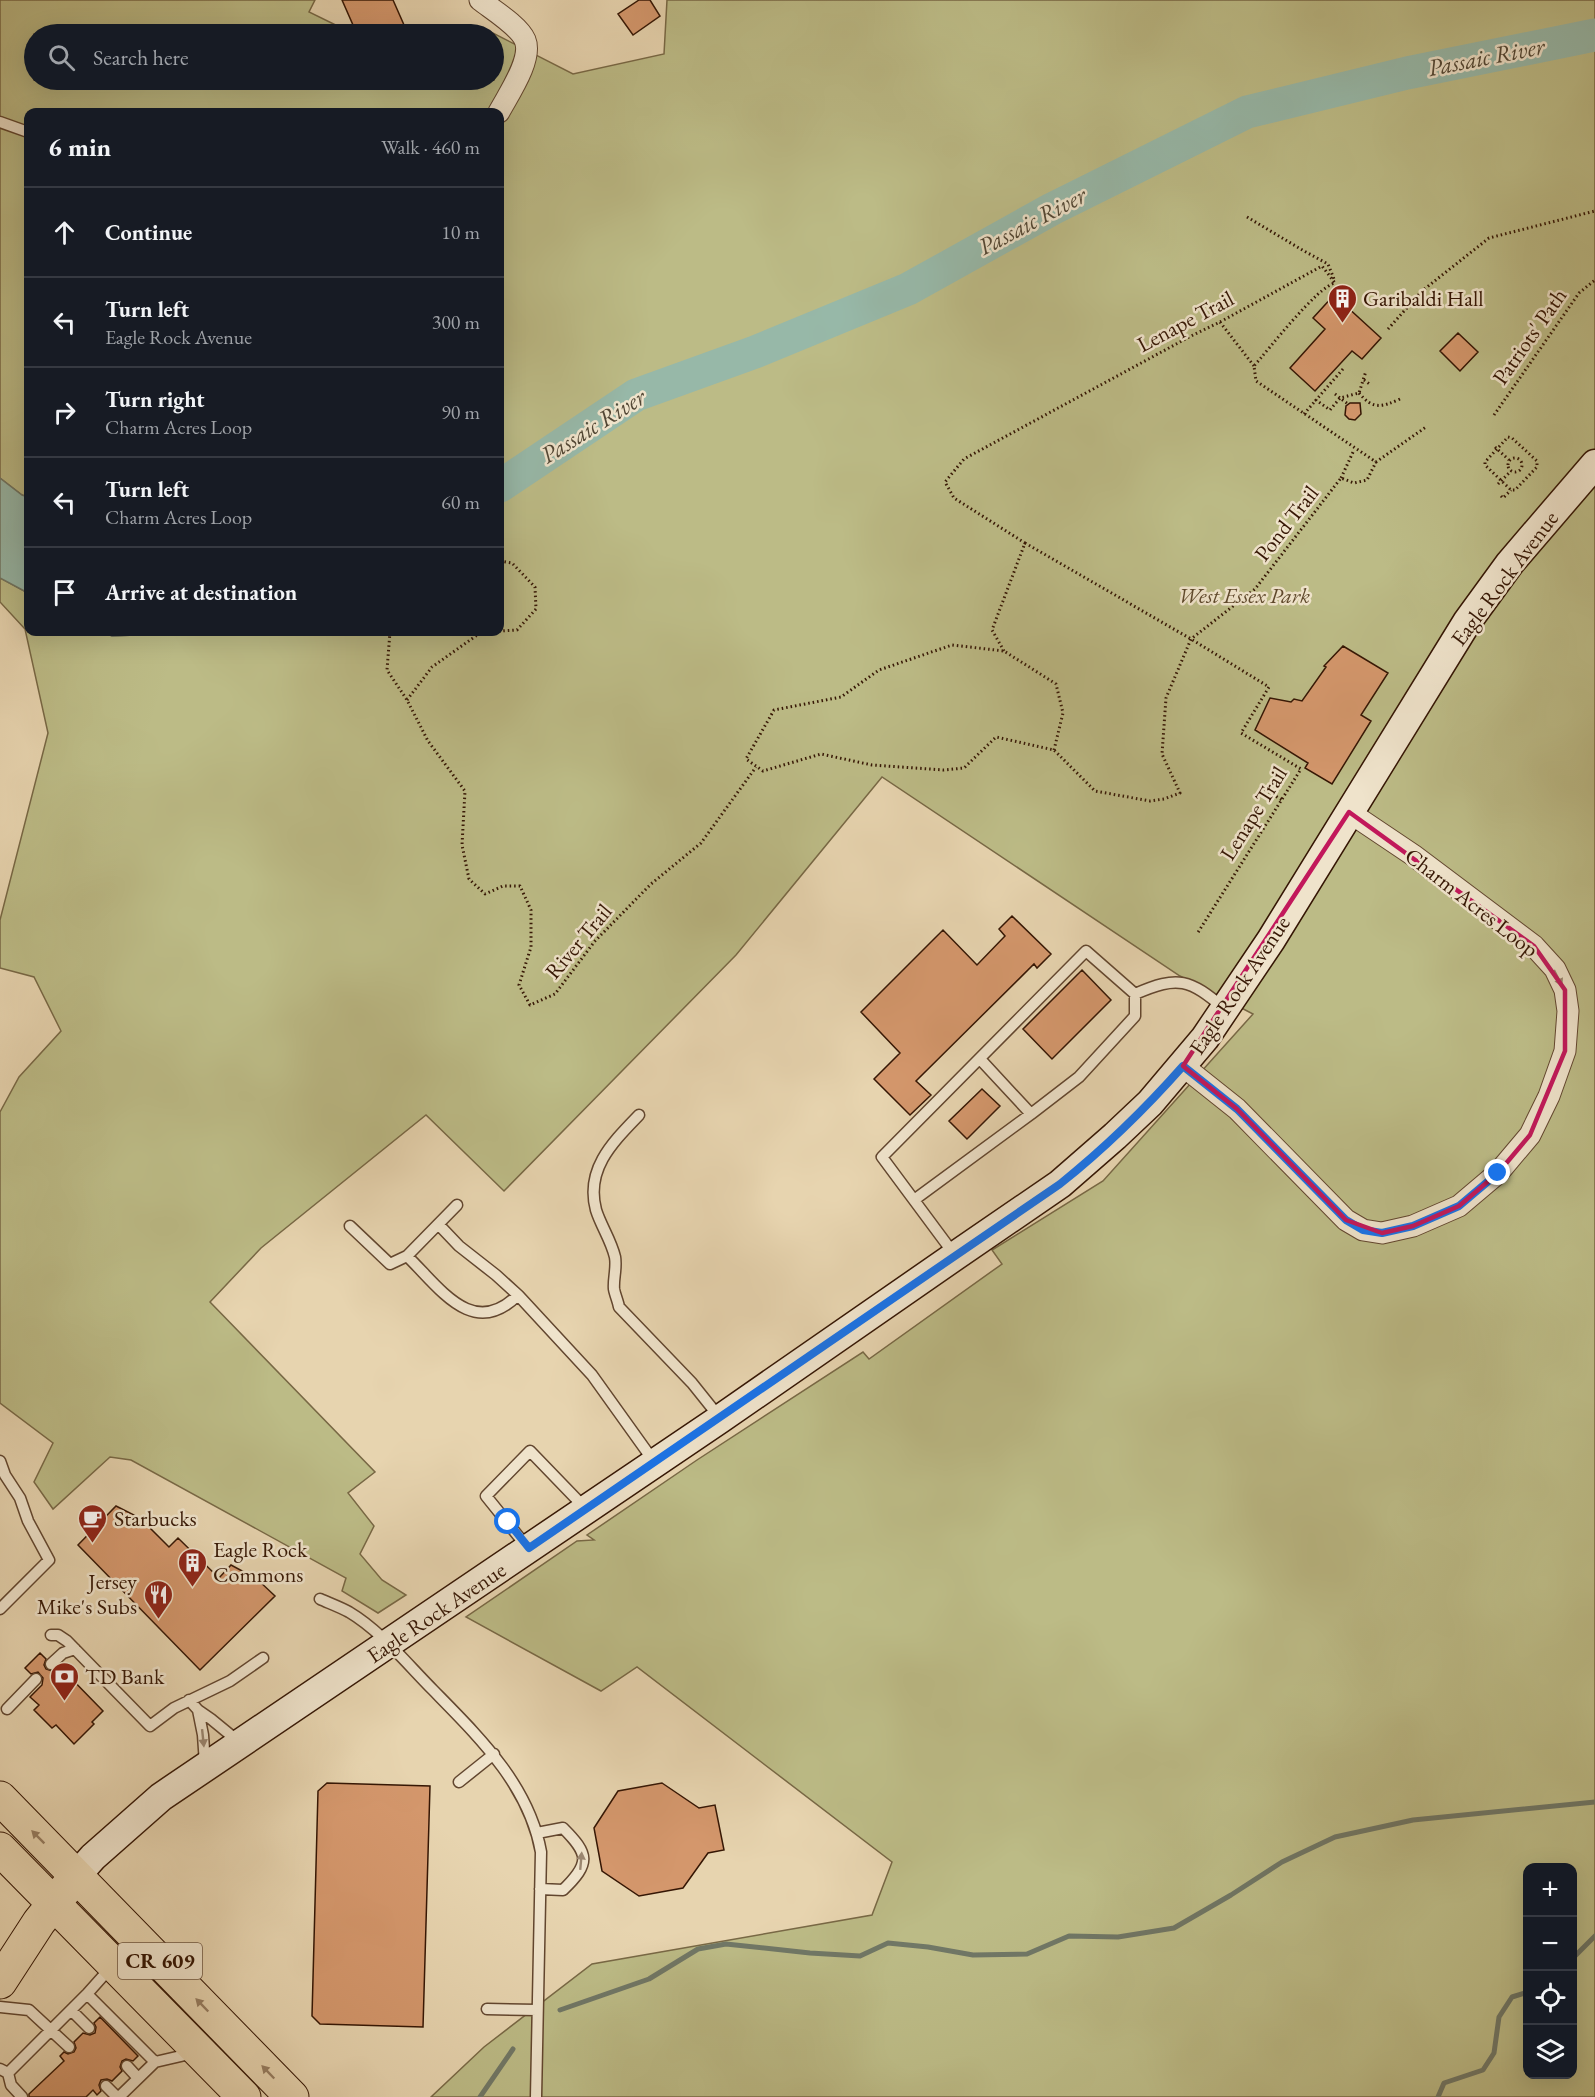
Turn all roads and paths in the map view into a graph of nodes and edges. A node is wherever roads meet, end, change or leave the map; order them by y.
1 (480, 0) edge
2 (501, 108) edge
3 (0, 122) edge
4 (24, 131) edge
5 (1595, 211) edge
6 (1247, 217) dead end
7 (1595, 280) edge
8 (1335, 283) junction
9 (1220, 322) junction
10 (1388, 329) dead end
11 (1254, 366) junction
12 (1343, 369) dead end
13 (1366, 371) dead end
14 (1364, 380) junction
15 (1371, 385) dead end
16 (1359, 393) junction
17 (1335, 394) dead end
18 (1340, 398) junction
19 (1400, 399) dead end
20 (1316, 400) junction
21 (1348, 404) dead end
22 (1304, 414) junction
23 (1494, 415) dead end
24 (1426, 427) dead end
25 (1496, 448) junction
26 (1354, 449) junction
27 (1527, 452) junction
28 (1509, 460) junction
29 (1520, 460) junction
30 (1376, 462) junction
31 (1595, 464) edge
32 (1520, 470) junction
33 (1511, 471) junction
34 (1528, 477) junction
35 (1341, 478) junction
36 (1499, 482) junction
37 (1510, 490) junction
38 (1500, 496) dead end
39 (1025, 543) junction
40 (504, 562) edge
41 (504, 631) edge
42 (390, 636) edge
43 (476, 636) edge
44 (1191, 639) junction
45 (1004, 651) junction
46 (407, 700) junction
47 (1054, 750) junction
48 (756, 767) junction
49 (1261, 788) dead end
50 (1282, 800) junction
51 (1349, 812) junction
52 (1197, 934) dead end
53 (1135, 994) junction
54 (1225, 1009) junction
55 (980, 1059) junction
56 (1183, 1066) junction
57 (1031, 1114) junction
58 (639, 1115) dead end
59 (914, 1200) junction
60 (457, 1205) dead end
61 (439, 1225) junction
62 (350, 1227) dead end
63 (407, 1256) junction
64 (955, 1256) junction
65 (518, 1295) junction
66 (720, 1419) junction
67 (0, 1461) edge
68 (655, 1463) junction
69 (3, 1474) edge
70 (586, 1510) junction
71 (529, 1548) junction
72 (320, 1599) dead end
73 (0, 1609) edge
74 (51, 1635) dead end
75 (388, 1644) junction
76 (75, 1649) junction
77 (262, 1658) dead end
78 (51, 1664) dead end
79 (36, 1679) dead end
80 (189, 1700) junction
81 (8, 1709) dead end
82 (198, 1710) junction
83 (239, 1743) junction
84 (494, 1754) junction
85 (205, 1767) junction
86 (459, 1782) dead end
87 (0, 1798) edge
88 (537, 1833) junction
89 (1, 1851) edge
90 (77, 1875) junction
91 (540, 1889) junction
92 (53, 1904) junction
93 (113, 1964) junction
94 (8, 1965) edge
95 (87, 1994) junction
96 (0, 2007) edge
97 (487, 2008) dead end
98 (71, 2010) junction
99 (537, 2010) junction
100 (89, 2028) dead end
101 (52, 2029) junction
102 (69, 2047) dead end
103 (201, 2052) junction
104 (155, 2062) junction
105 (127, 2066) dead end
106 (4, 2071) edge
107 (138, 2078) junction
108 (106, 2086) dead end
109 (22, 2097) edge
110 (118, 2097) edge
111 (244, 2097) edge
112 (292, 2097) edge
113 (536, 2097) edge

1 - 2 street
3 - 4 lane
5 - 10 path
6 - 8 path
7 - 23 path, Patriots' Path
8 - 9 path, Lenape Trail
8 - 11 path
9 - 11 path
9 - 39 path, Lenape Trail
11 - 22 path
12 - 20 path
13 - 14 path
14 - 15 path
14 - 16 path
16 - 18 path
16 - 19 path
17 - 18 path
18 - 20 path
18 - 21 path
20 - 22 path
22 - 26 path
24 - 30 path
25 - 27 path
25 - 28 path
25 - 36 path
26 - 30 path
26 - 35 path
27 - 29 path
27 - 34 path
28 - 29 path
28 - 33 path
29 - 32 path
30 - 35 path, Pond Trail
31 - 51 main road, Eagle Rock Avenue
32 - 33 path
32 - 34 path
33 - 36 path
34 - 37 path
35 - 44 path, Pond Trail
36 - 37 path
37 - 38 path
39 - 44 path
39 - 45 path
40 - 41 path
42 - 46 path, River Trail
43 - 46 path
44 - 47 path
44 - 50 path, Lenape Trail
45 - 47 path
45 - 48 path
46 - 48 path, River Trail
47 - 48 path
49 - 50 path
50 - 52 path, Lenape Trail
51 - 54 main road, Eagle Rock Avenue
51 -> 56 street, Charm Acres Loop
53 - 54 lane
53 - 55 lane
53 - 57 lane
54 - 56 main road, Eagle Rock Avenue
55 - 57 lane
55 - 59 lane
56 - 64 main road, Eagle Rock Avenue
57 - 59 lane
58 - 66 lane
59 - 64 lane
60 - 61 lane
61 - 63 lane
61 - 65 lane
62 - 63 lane
63 - 65 lane
64 - 66 main road, Eagle Rock Avenue
65 - 68 lane
66 - 68 main road, Eagle Rock Avenue
67 - 69 lane
68 - 70 main road, Eagle Rock Avenue
69 - 73 lane
70 - 71 main road, Eagle Rock Avenue
70 - 71 lane
71 - 75 main road, Eagle Rock Avenue
72 - 75 lane
74 - 76 lane
75 - 83 main road, Eagle Rock Avenue
75 - 84 lane
76 - 78 lane
76 - 80 lane
77 - 80 lane
79 - 81 lane
80 - 82 lane
82 - 83 lane
82 -> 85 lane
83 - 85 main road, Eagle Rock Avenue
84 - 86 lane
84 - 88 lane
85 - 90 main road, Eagle Rock Avenue
90 -> 87 main road, CR 609
88 - 91 lane
91 -> 88 lane
89 - 92 main road, CR 609
90 - 92 main road, Eagle Rock Avenue
112 -> 90 main road, CR 609
91 - 99 lane
92 - 93 main road, CR 609
92 - 94 main road, Eagle Rock Avenue
93 - 95 lane
93 - 103 main road, CR 609
95 - 98 lane
95 - 104 lane
96 - 101 lane
97 - 99 lane
98 - 100 lane
98 - 101 lane
99 - 113 lane
101 - 102 lane
101 - 106 lane
103 - 104 lane
103 - 111 main road, CR 609
104 - 107 lane
105 - 107 lane
106 - 109 lane
107 - 110 lane
108 - 110 lane

